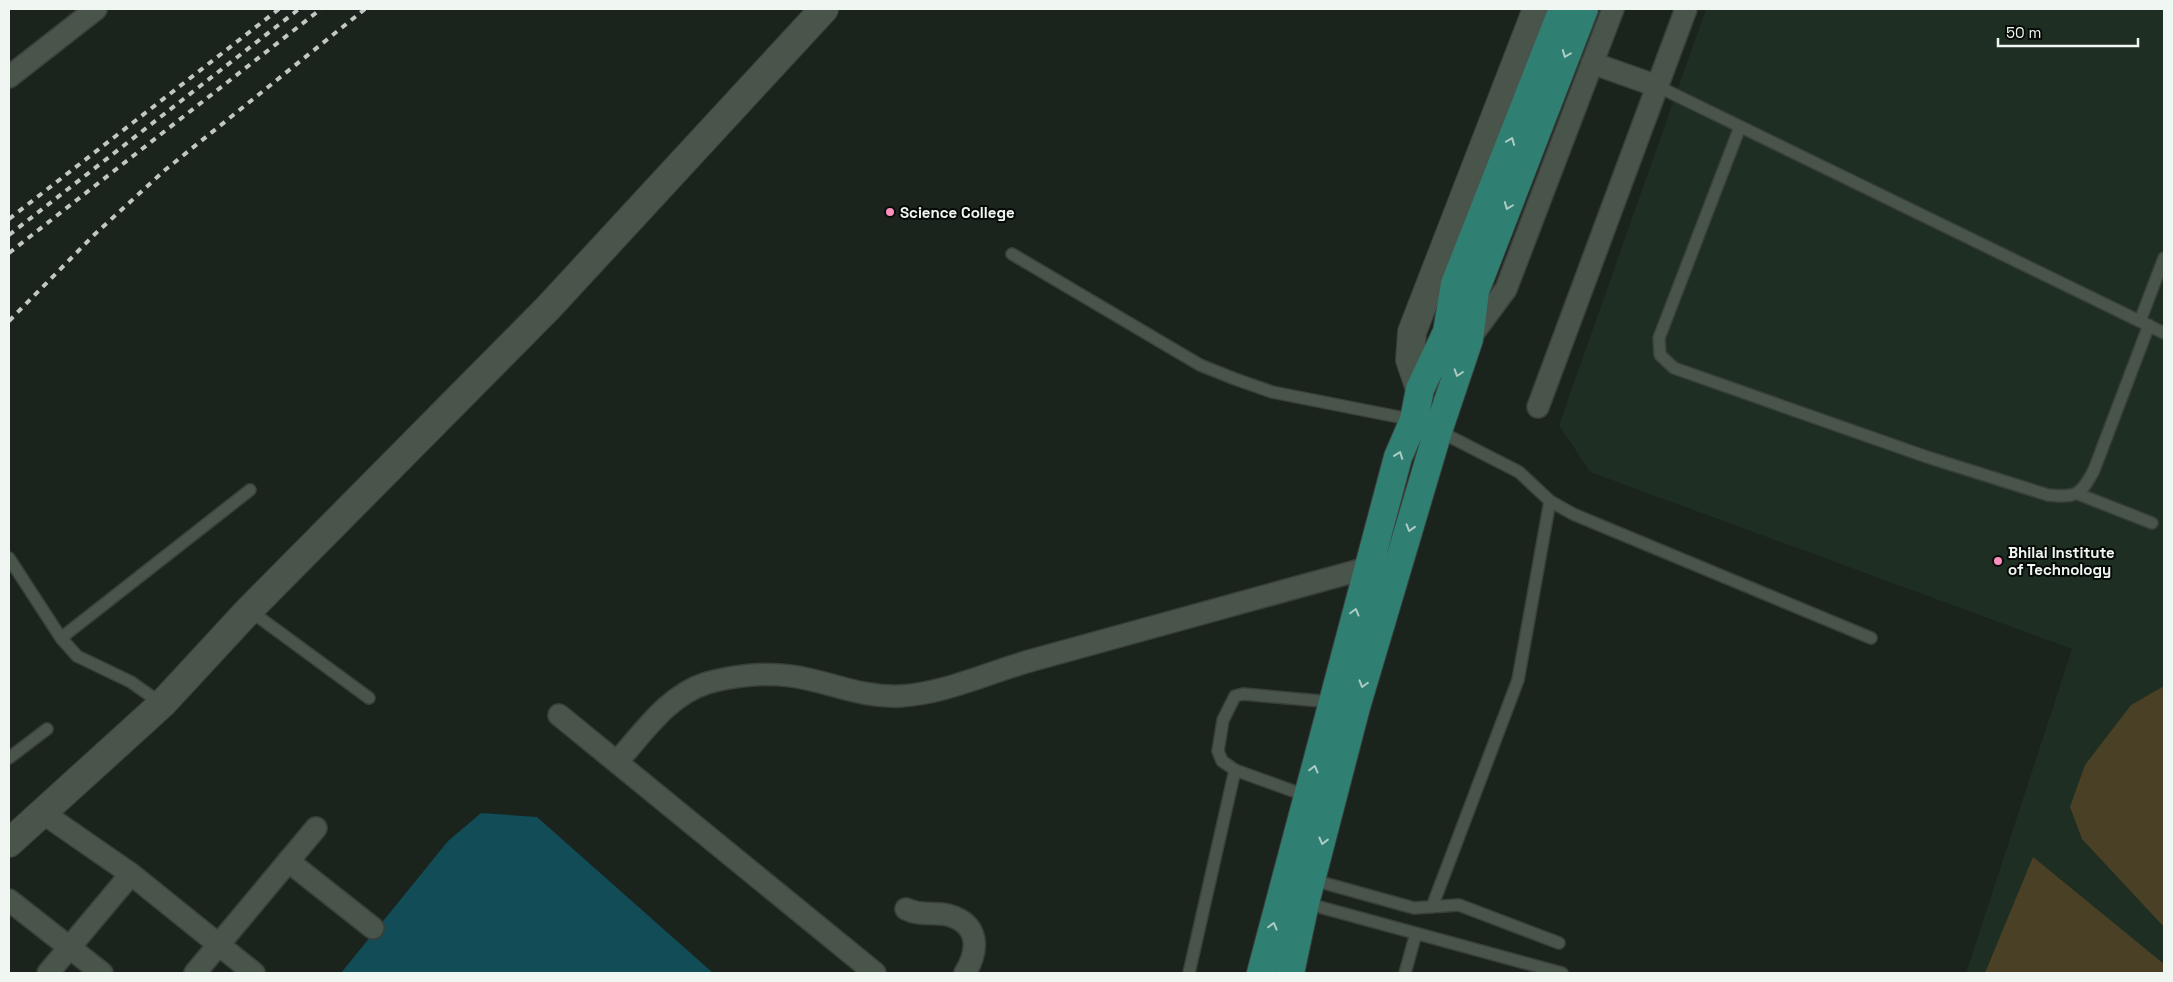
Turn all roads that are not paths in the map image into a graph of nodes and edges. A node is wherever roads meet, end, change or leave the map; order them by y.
1 (96, 9) edge
2 (824, 9) edge
3 (1538, 9) edge
4 (1563, 9) edge
5 (1584, 9) edge
6 (1613, 9) edge
7 (1686, 9) edge
8 (1592, 63) junction
9 (9, 77) edge
10 (1657, 86) junction
11 (1740, 127) junction
12 (1012, 254) dead end
13 (2164, 258) edge
14 (1465, 287) junction
15 (2144, 323) junction
16 (2164, 333) edge
17 (1469, 339) junction
18 (1420, 389) junction
19 (1538, 407) dead end
20 (1414, 420) junction
21 (1438, 431) junction
22 (250, 490) dead end
23 (2078, 494) junction
24 (1550, 501) junction
25 (2152, 523) dead end
26 (9, 558) edge
27 (1367, 568) junction
28 (249, 610) junction
29 (61, 638) junction
30 (1871, 638) dead end
31 (369, 698) dead end
32 (1332, 702) junction
33 (162, 704) junction
34 (559, 715) dead end
35 (47, 729) dead end
36 (9, 758) edge
37 (618, 762) junction
38 (1235, 770) junction
39 (1307, 796) junction
40 (44, 812) junction
41 (316, 828) dead end
42 (9, 843) edge
43 (288, 861) junction
44 (131, 874) junction
45 (1309, 892) junction
46 (9, 900) edge
47 (1432, 906) junction
48 (906, 909) dead end
49 (372, 928) dead end
50 (1416, 933) junction
51 (219, 944) junction
52 (1559, 944) dead end
53 (70, 948) junction
54 (48, 973) edge
55 (102, 973) edge
56 (195, 973) edge
57 (254, 973) edge
58 (876, 973) edge
59 (965, 973) edge
60 (1189, 973) edge
61 (1261, 973) edge
62 (1290, 973) edge
63 (1405, 973) edge
64 (1562, 973) edge

1 - 9 street
2 - 28 street
3 - 18 street
14 -> 4 main road
5 -> 14 main road
6 - 8 street
7 - 10 street
8 - 10 street
8 - 17 street
10 - 11 lane
10 - 19 street
11 - 15 lane
11 - 23 lane
12 - 20 lane
13 - 15 lane
14 - 17 main road
14 - 18 main road
15 - 16 lane
15 - 23 lane
17 -> 21 main road
18 - 20 main road
20 - 21 lane
27 -> 20 main road
21 - 24 lane
21 -> 45 main road
22 - 29 lane
23 - 25 lane
24 - 30 lane
24 - 47 lane
26 - 29 lane
32 -> 27 main road
27 - 37 street
28 - 31 lane
28 - 33 street
29 - 33 lane
32 - 38 lane
39 -> 32 main road
33 - 40 street
34 - 37 street
35 - 36 lane
37 - 58 street
38 - 39 lane
38 - 60 lane
61 -> 39 main road
40 - 42 street
40 - 44 street
41 - 43 street
43 - 49 street
43 - 51 street
44 - 51 street
44 - 53 street
45 - 47 lane
45 - 50 lane
45 - 62 main road
46 - 53 street
47 - 52 lane
48 - 59 street
50 - 63 lane
50 - 64 lane
51 - 56 street
51 - 57 street
53 - 54 street
53 - 55 street

